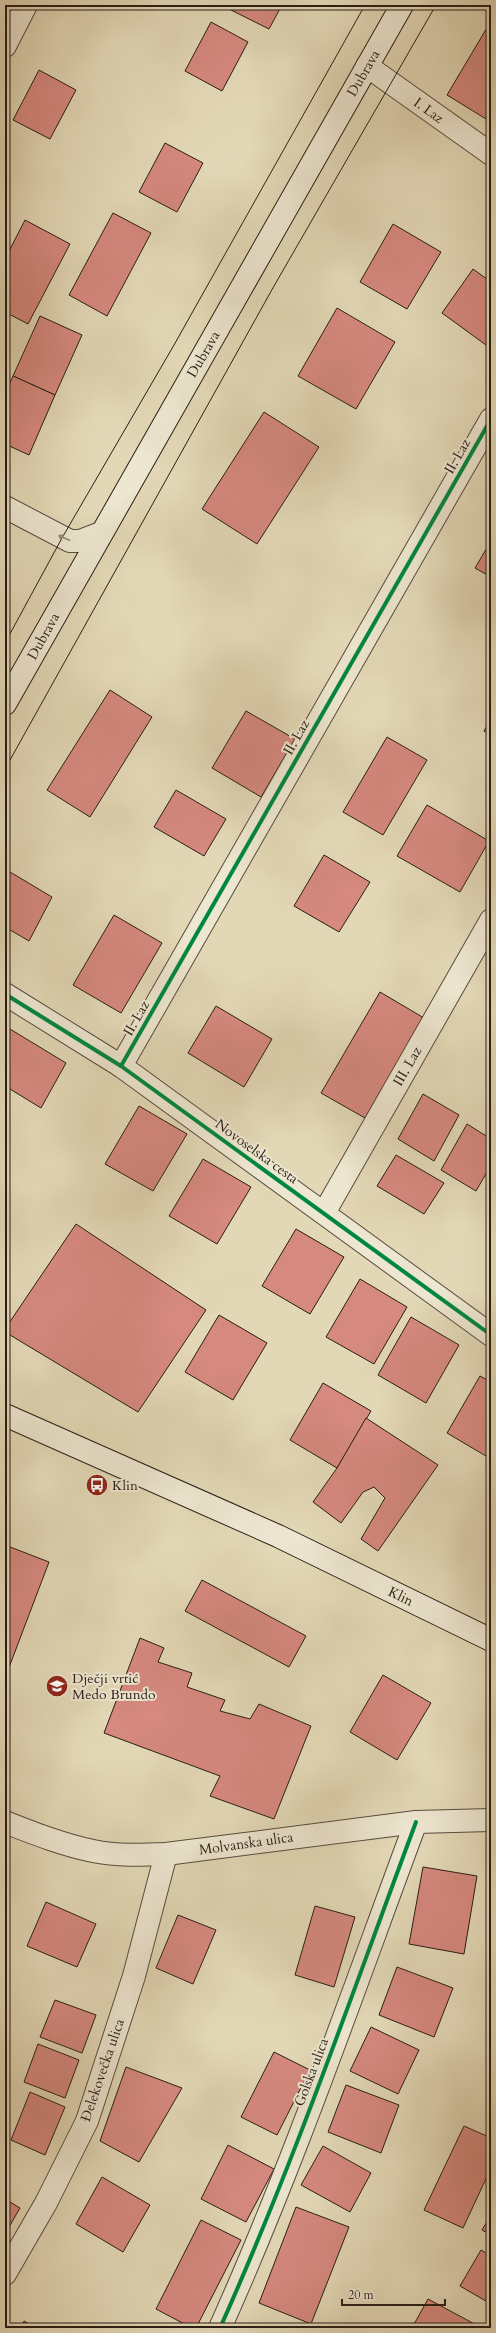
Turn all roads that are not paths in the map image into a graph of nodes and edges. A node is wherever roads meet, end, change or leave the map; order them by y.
1 (26, 5) edge
2 (402, 5) edge
3 (5, 46) edge
4 (367, 66) junction
5 (491, 154) edge
6 (491, 419) edge
7 (5, 507) edge
8 (101, 533) junction
9 (5, 704) edge
10 (491, 920) edge
11 (5, 994) edge
12 (121, 1066) junction
13 (324, 1213) junction
14 (491, 1334) edge
15 (5, 1415) edge
16 (491, 1640) edge
17 (491, 1820) edge
18 (5, 1822) edge
19 (416, 1822) junction
20 (166, 1854) junction
21 (5, 2274) edge
22 (220, 2328) edge

1 - 3 street
2 - 4 street, Dubrava
4 - 5 street, I. Laz
4 - 8 street, Dubrava
6 - 12 street, II. Laz
8 -> 7 street
8 - 9 street, Dubrava
10 - 13 street, III. Laz
11 - 12 street, Novoselska cesta
12 - 13 street, Novoselska cesta
13 - 14 street, Novoselska cesta
15 - 16 street, Klin
17 - 19 street, Molvanska ulica
18 - 20 street, Molvanska ulica
19 - 20 street, Molvanska ulica
19 - 22 street, Golska ulica
20 - 21 street, Đelekovečka ulica

